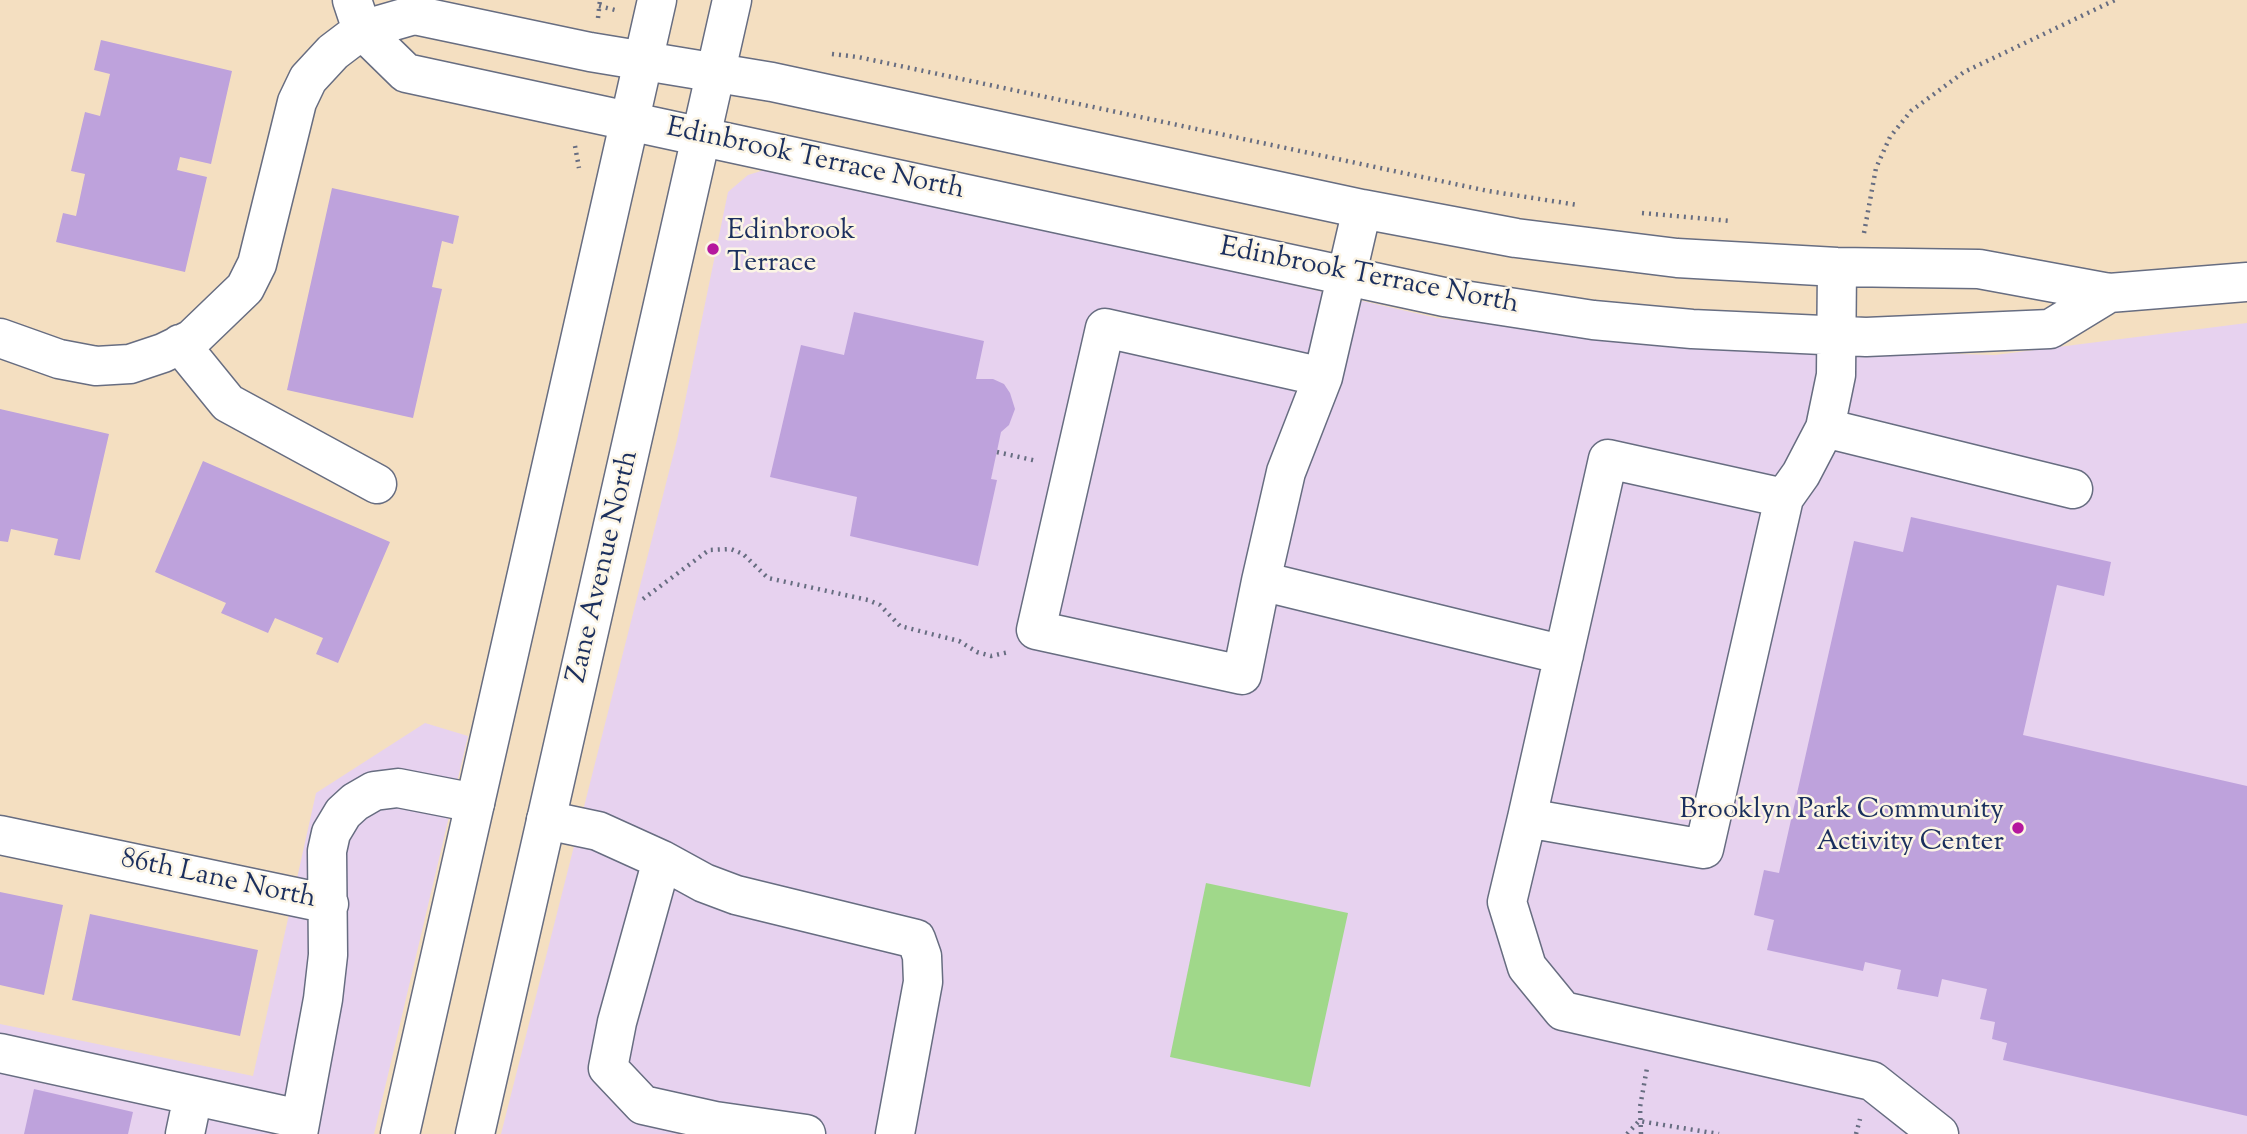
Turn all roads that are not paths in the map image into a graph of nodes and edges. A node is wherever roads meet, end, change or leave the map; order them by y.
1 (657, 0) edge
2 (732, 0) edge
3 (357, 15) edge
4 (643, 61) junction
5 (716, 72) junction
6 (631, 121) junction
7 (703, 137) junction
8 (1362, 209) junction
9 (1837, 267) junction
10 (1348, 275) junction
11 (2247, 282) edge
12 (2109, 293) junction
13 (1835, 337) junction
14 (0, 338) edge
15 (180, 344) junction
16 (1323, 377) junction
17 (1825, 428) junction
18 (377, 484) dead end
19 (2073, 489) dead end
20 (1784, 498) junction
21 (1261, 581) junction
22 (1564, 654) junction
23 (475, 803) junction
24 (1527, 817) junction
25 (546, 820) junction
26 (0, 835) edge
27 (662, 860) junction
28 (329, 904) junction
29 (0, 1053) edge
30 (193, 1096) junction
31 (299, 1126) edge
32 (185, 1134) edge
33 (400, 1134) edge
34 (475, 1134) edge
35 (806, 1134) edge
36 (895, 1134) edge
37 (1939, 1134) edge

1 - 4 street
2 - 5 street, Zane Avenue North
3 - 4 street, Edinbrook Terrace North
3 - 6 street, Edinbrook Terrace North
3 - 15 street
4 - 5 street, Edinbrook Terrace North
4 - 6 street
5 - 7 street, Zane Avenue North
5 - 8 street, Edinbrook Terrace North
6 - 7 street, Edinbrook Terrace North
6 - 23 street
7 - 10 street, Edinbrook Terrace North
7 - 25 street, Zane Avenue North
8 - 9 street, Edinbrook Terrace North
8 - 10 street
9 - 12 street, Edinbrook Terrace North
9 - 13 street
10 - 13 street, Edinbrook Terrace North
10 - 16 street
11 - 12 street, Edinbrook Terrace North
12 - 13 street, Edinbrook Terrace North
13 - 17 street
14 - 15 street
15 - 18 street
16 - 21 street
16 - 21 street
17 - 19 street
17 - 20 street
20 - 22 street
20 - 24 street
21 - 22 street
22 - 24 street
23 - 28 street, 86th Lane North
23 - 33 street
24 - 37 street
25 - 27 street
25 - 34 street, Zane Avenue North
26 - 28 street, 86th Lane North
27 - 35 street
27 - 36 street
28 - 31 street
29 - 30 street
30 - 31 street
30 - 32 street

